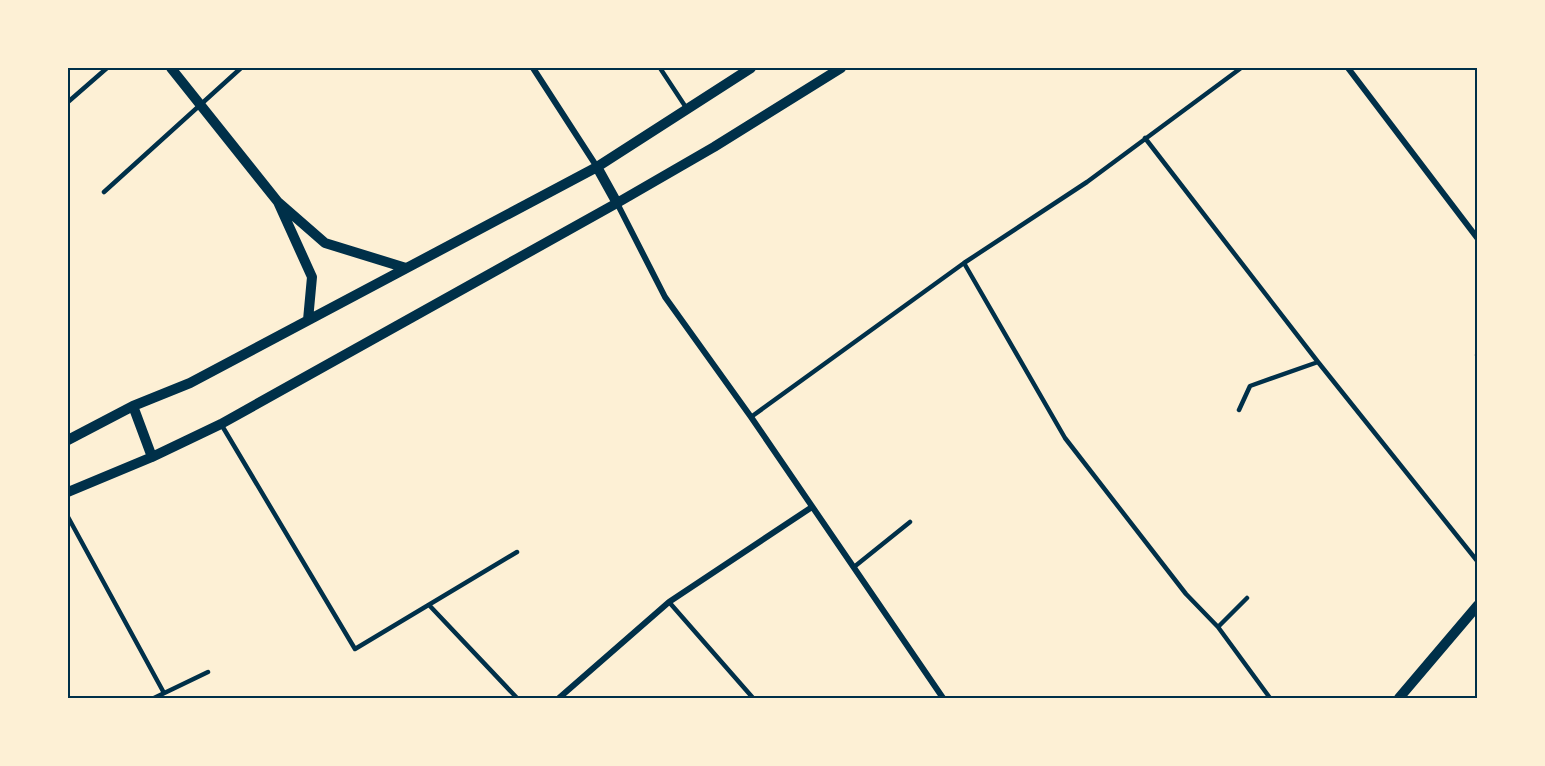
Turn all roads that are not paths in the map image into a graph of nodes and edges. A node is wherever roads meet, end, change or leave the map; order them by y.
1 (107, 68) edge
2 (171, 68) edge
3 (241, 68) edge
4 (533, 68) edge
5 (660, 68) edge
6 (752, 68) edge
7 (841, 68) edge
8 (1241, 68) edge
9 (1348, 68) edge
10 (68, 102) edge
11 (201, 105) junction
12 (687, 109) junction
13 (1145, 138) junction
14 (597, 167) junction
15 (104, 192) dead end
16 (278, 202) junction
17 (617, 203) junction
18 (1478, 239) edge
19 (964, 263) junction
20 (406, 268) junction
21 (308, 320) junction
22 (1318, 362) junction
23 (133, 406) junction
24 (1239, 410) dead end
25 (751, 417) junction
26 (221, 424) junction
27 (68, 440) edge
28 (152, 457) junction
29 (68, 492) edge
30 (812, 507) junction
31 (68, 517) edge
32 (910, 522) dead end
33 (517, 552) dead end
34 (1478, 562) edge
35 (854, 567) junction
36 (1247, 598) dead end
37 (669, 602) junction
38 (429, 605) junction
39 (1478, 605) edge
40 (1218, 627) junction
41 (207, 672) dead end
42 (164, 693) junction
43 (154, 699) edge
44 (517, 699) edge
45 (558, 699) edge
46 (753, 699) edge
47 (943, 699) edge
48 (1270, 699) edge
49 (1399, 699) edge

1 - 10 lane
2 - 11 street
3 - 11 lane
4 - 14 street
5 - 12 lane
6 - 12 street
7 - 17 street
8 - 13 lane
9 - 18 street
11 - 15 lane
11 - 16 street
12 - 14 street
13 - 19 lane
13 - 22 lane
14 - 17 street
14 - 20 street
16 - 20 street
16 - 21 street
17 - 25 street
17 - 26 street
19 - 25 lane
19 - 40 lane
20 - 21 street
21 - 23 street
22 - 24 lane
22 - 34 lane
23 - 27 street
23 - 28 street
25 - 30 street
26 - 28 street
26 - 38 lane
28 - 29 street
30 - 35 street
30 - 37 street
31 - 42 lane
32 - 35 lane
33 - 38 lane
35 - 47 street
36 - 40 lane
37 - 45 street
37 - 46 lane
38 - 44 lane
39 - 49 street
40 - 48 lane
41 - 42 lane
42 - 43 lane

